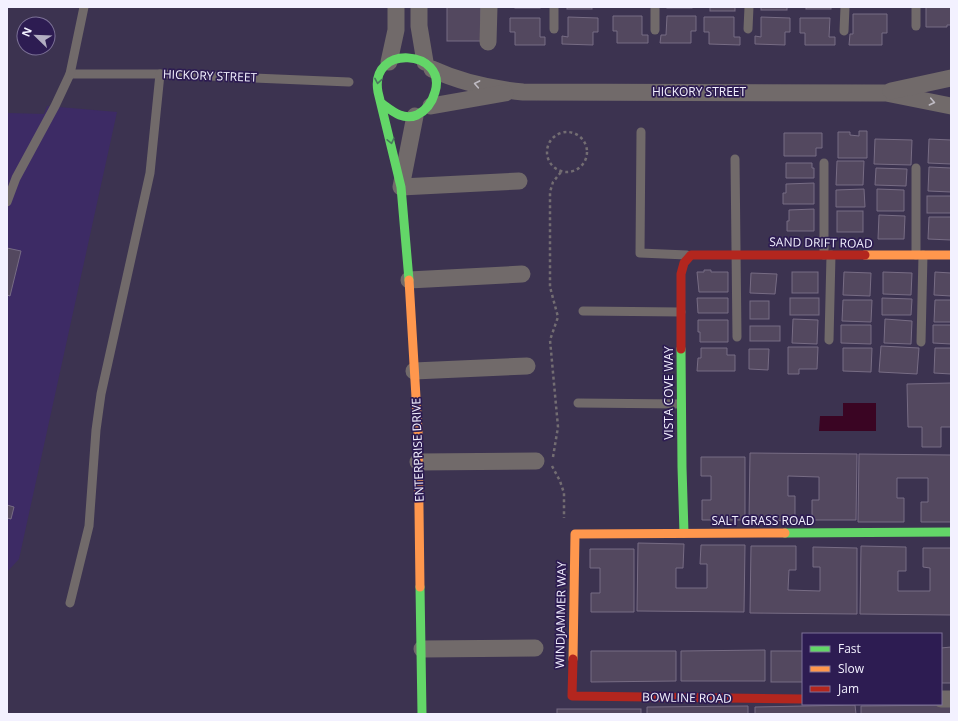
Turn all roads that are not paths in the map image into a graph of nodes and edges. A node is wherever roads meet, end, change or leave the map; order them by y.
1 (84, 7) edge
2 (396, 7) edge
3 (420, 7) edge
4 (489, 7) edge
5 (554, 7) edge
6 (655, 7) edge
7 (749, 7) edge
8 (844, 7) edge
9 (916, 7) edge
10 (916, 26) dead end
11 (554, 29) dead end
12 (748, 29) dead end
13 (655, 30) dead end
14 (844, 30) dead end
15 (488, 42) dead end
16 (389, 62) junction
17 (428, 66) junction
18 (70, 74) junction
19 (160, 74) junction
20 (951, 78) edge
21 (349, 82) dead end
22 (515, 91) junction
23 (884, 93) junction
24 (382, 103) junction
25 (430, 106) junction
26 (951, 106) edge
27 (415, 116) junction
28 (641, 132) dead end
29 (735, 159) dead end
30 (824, 163) dead end
31 (916, 168) dead end
32 (519, 181) dead end
33 (402, 187) junction
34 (7, 202) edge
35 (736, 254) junction
36 (691, 255) junction
37 (828, 255) junction
38 (920, 255) junction
39 (951, 255) edge
40 (522, 274) dead end
41 (409, 280) junction
42 (583, 311) dead end
43 (681, 312) junction
44 (737, 337) dead end
45 (829, 340) dead end
46 (921, 342) dead end
47 (527, 366) dead end
48 (414, 371) junction
49 (578, 404) dead end
50 (681, 404) junction
51 (536, 461) dead end
52 (418, 462) junction
53 (951, 532) edge
54 (684, 533) junction
55 (575, 534) joint
56 (70, 603) dead end
57 (422, 648) junction
58 (535, 648) dead end
59 (572, 696) joint
60 (802, 699) edge
61 (422, 714) edge

1 - 18 lane
2 - 16 street
3 - 17 street
4 - 15 street
5 - 11 lane
6 - 13 lane
7 - 12 lane
8 - 14 lane
9 - 10 lane
16 - 17 street
16 -> 24 street
22 -> 17 street, HICKORY STREET
17 - 25 street
18 - 19 lane, HICKORY STREET
18 - 34 lane
19 - 21 lane, HICKORY STREET
19 - 56 lane
20 - 23 street, HICKORY STREET
22 - 23 street, HICKORY STREET
22 - 25 street, HICKORY STREET
23 -> 26 street, HICKORY STREET
24 - 27 street
24 -> 33 street, ENTERPRISE DRIVE
25 - 27 street
27 - 33 street
28 - 36 lane
29 - 35 lane
30 - 37 lane
31 - 38 lane
32 - 33 street
33 - 41 street, ENTERPRISE DRIVE
35 - 36 street, SAND DRIFT ROAD
35 - 37 street, SAND DRIFT ROAD
35 - 44 lane
36 - 43 street, VISTA COVE WAY
37 - 38 street, SAND DRIFT ROAD
37 - 45 lane
38 - 39 street, SAND DRIFT ROAD
38 - 46 lane
40 - 41 street
41 - 48 street, ENTERPRISE DRIVE
42 - 43 lane
43 - 50 street, VISTA COVE WAY
47 - 48 street
48 - 52 street, ENTERPRISE DRIVE
49 - 50 lane
50 - 54 street, VISTA COVE WAY
51 - 52 street
52 - 57 street, ENTERPRISE DRIVE
53 - 54 street, SALT GRASS ROAD
54 - 55 street, SALT GRASS ROAD
55 - 59 street, WINDJAMMER WAY
57 - 58 street
57 - 61 street, ENTERPRISE DRIVE
59 - 60 street, BOWLINE ROAD

